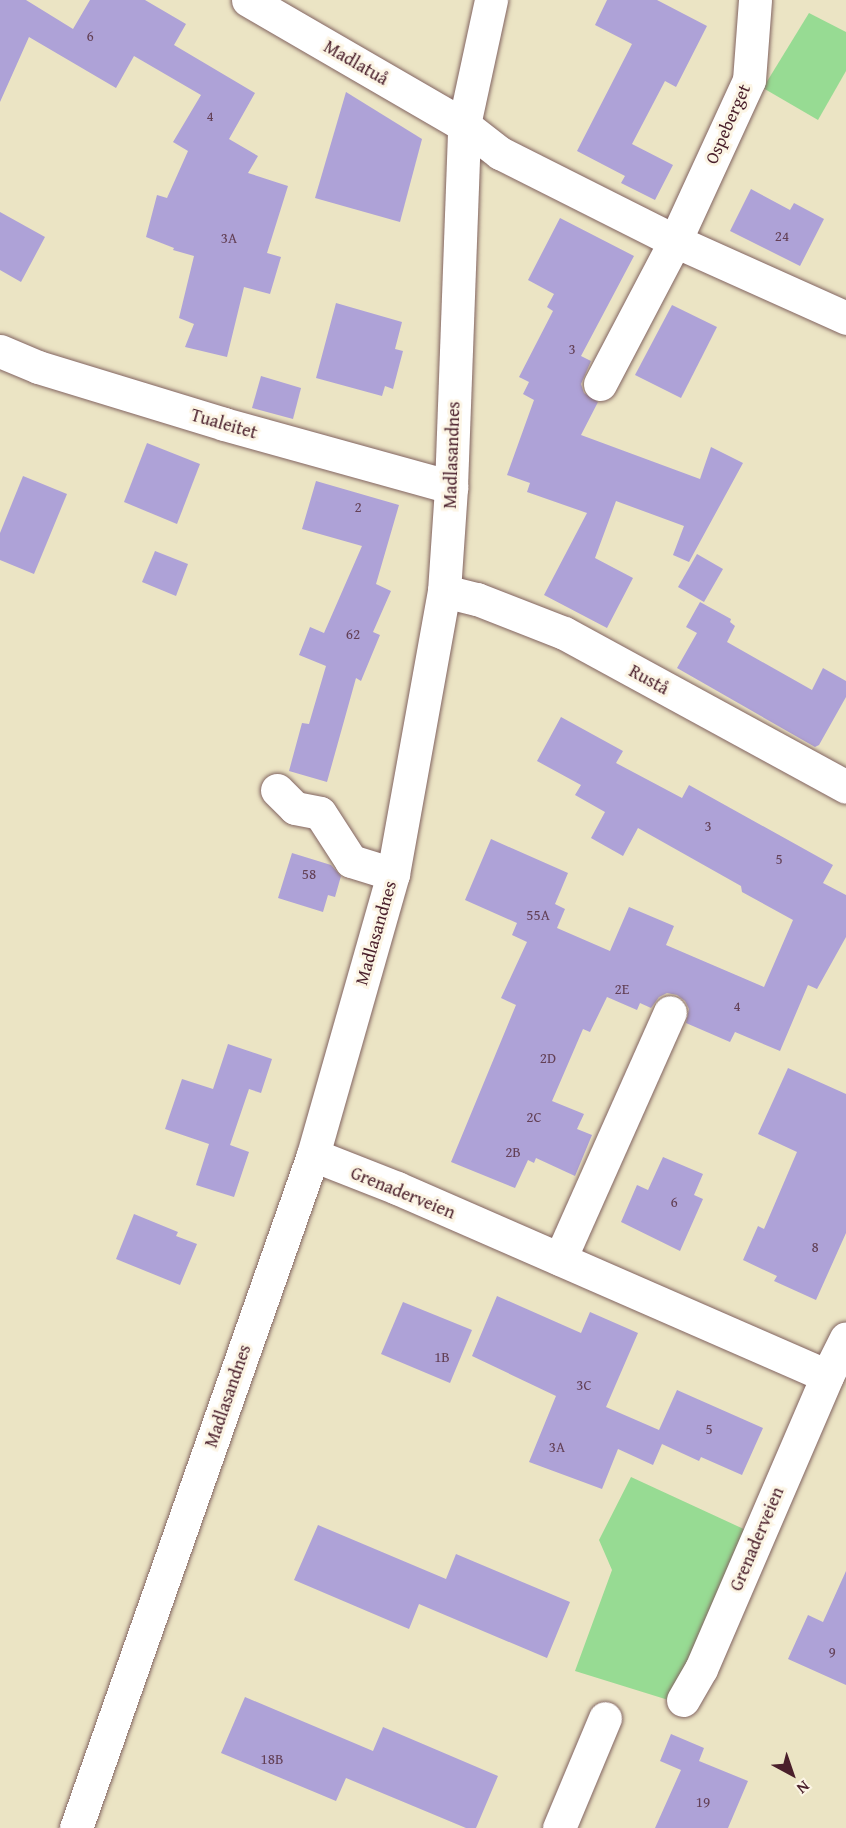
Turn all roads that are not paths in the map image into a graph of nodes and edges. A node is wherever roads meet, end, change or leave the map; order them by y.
1 (248, 0) edge
2 (491, 0) edge
3 (755, 0) edge
4 (464, 125) junction
5 (675, 241) junction
6 (846, 318) edge
7 (0, 351) edge
8 (600, 384) dead end
9 (452, 487) junction
10 (444, 591) junction
11 (846, 788) edge
12 (277, 790) dead end
13 (393, 874) junction
14 (670, 1012) dead end
15 (313, 1155) junction
16 (560, 1259) junction
17 (846, 1338) edge
18 (827, 1376) junction
19 (683, 1700) dead end
20 (605, 1718) dead end
21 (76, 1828) edge
22 (559, 1828) edge

1 - 4 street, Madlatuå
2 - 4 street, Madlasandnes
3 - 5 street, Ospeberget
4 - 5 street
4 - 9 street, Madlasandnes
5 - 6 street
5 - 8 street, Ospeberget
7 - 9 street, Tualeitet
9 - 10 street, Madlasandnes
10 - 11 street, Rustå
10 - 13 street, Madlasandnes
12 - 13 street
13 - 15 street, Madlasandnes
14 - 16 street
15 - 16 street, Grenaderveien
15 - 21 street, Madlasandnes
16 - 18 street, Grenaderveien
17 - 18 street, Grenaderveien
18 - 19 street, Grenaderveien
20 - 22 street

